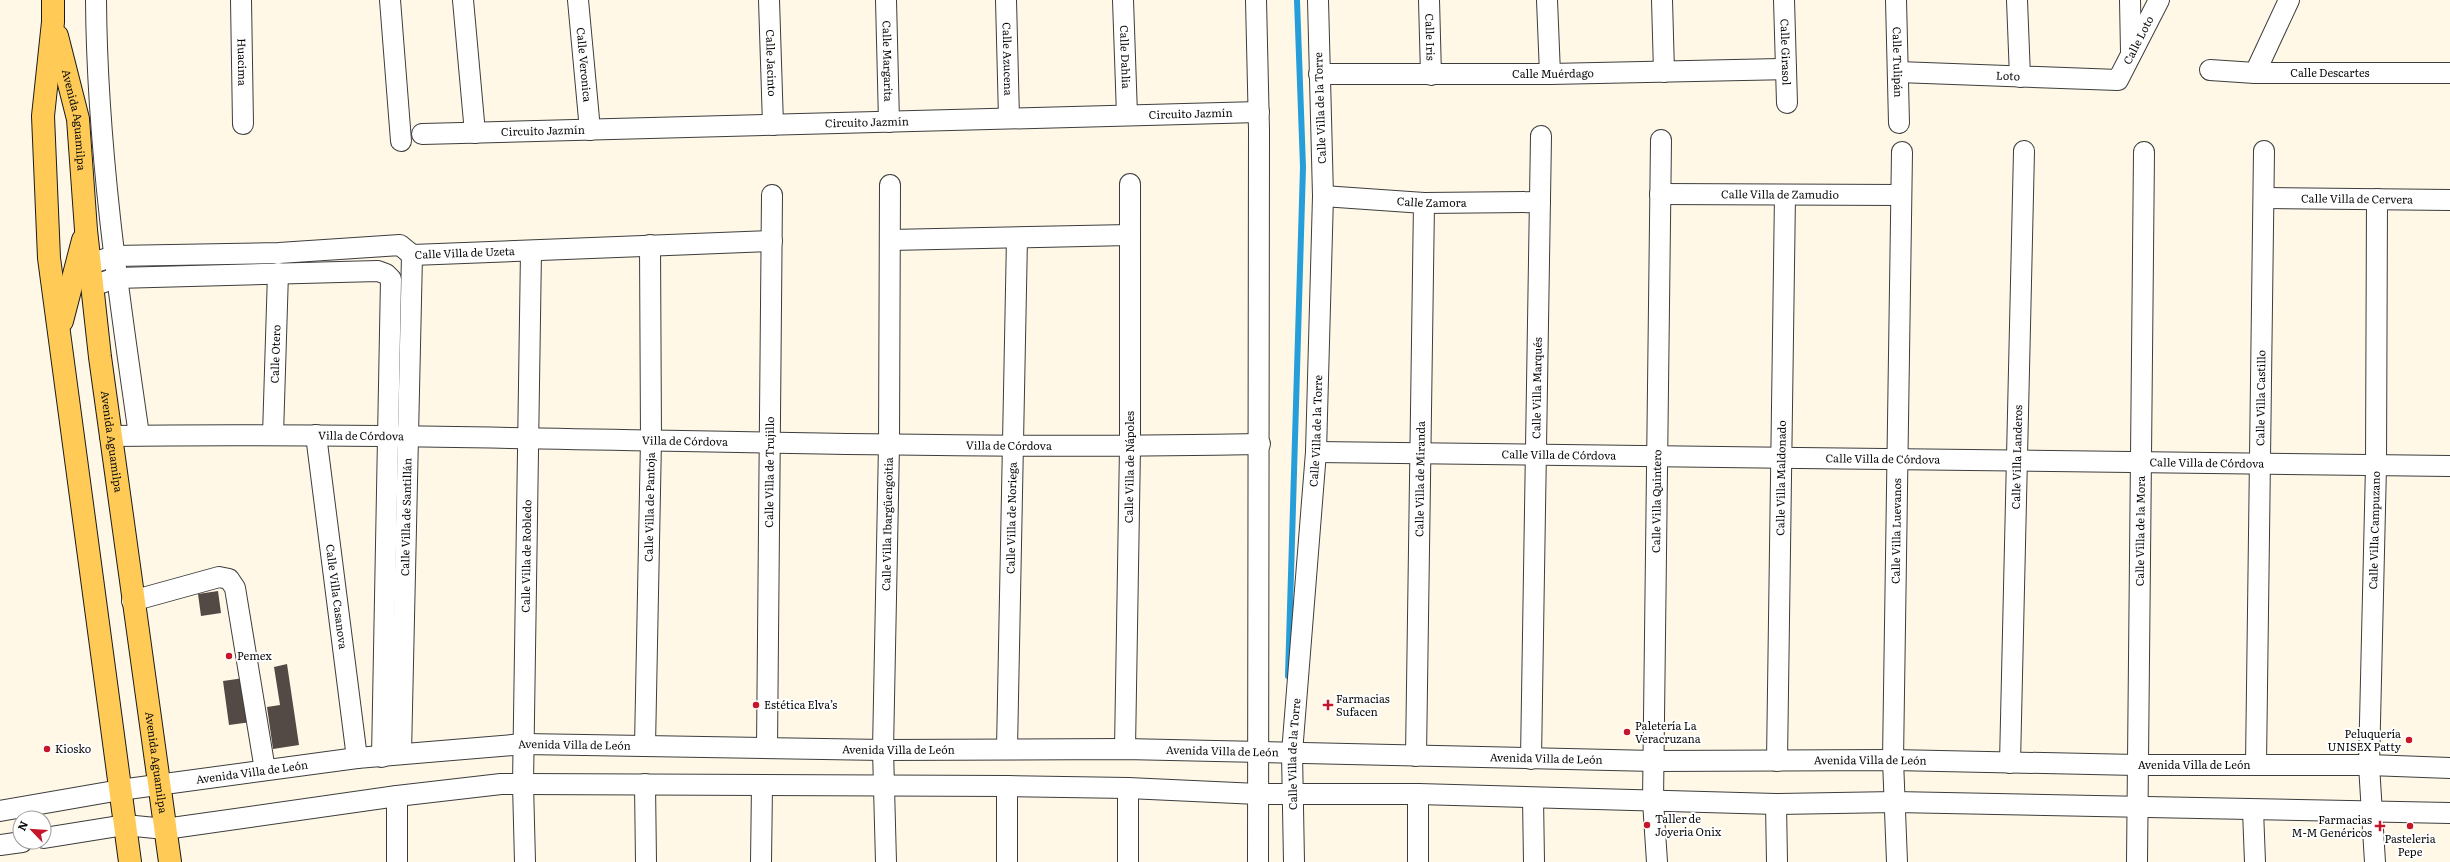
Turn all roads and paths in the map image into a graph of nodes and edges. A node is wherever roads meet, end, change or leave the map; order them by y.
1 (53, 0) edge
2 (96, 0) edge
3 (241, 0) edge
4 (390, 0) edge
5 (463, 0) edge
6 (578, 0) edge
7 (769, 0) edge
8 (886, 0) edge
9 (1006, 0) edge
10 (1123, 0) edge
11 (1256, 0) edge
12 (1318, 0) edge
13 (1429, 0) edge
14 (1547, 0) edge
15 (1662, 0) edge
16 (1784, 0) edge
17 (1896, 0) edge
18 (2017, 0) edge
19 (2130, 0) edge
20 (2159, 0) edge
21 (2289, 0) edge
22 (53, 22) junction
23 (2131, 52) junction
24 (1786, 69) junction
25 (2210, 70) dead end
26 (1664, 72) junction
27 (1898, 72) junction
28 (2255, 73) junction
29 (2450, 73) edge
30 (1319, 74) junction
31 (1550, 74) junction
32 (1431, 75) junction
33 (2020, 77) junction
34 (2118, 80) joint
35 (1787, 103) dead end
36 (1259, 112) junction
37 (1126, 115) junction
38 (1009, 118) junction
39 (889, 122) junction
40 (1900, 123) dead end
41 (243, 124) dead end
42 (773, 125) junction
43 (590, 130) junction
44 (475, 133) junction
45 (422, 134) dead end
46 (1541, 136) dead end
47 (1661, 140) dead end
48 (401, 141) dead end
49 (2024, 151) dead end
50 (2264, 151) dead end
51 (1902, 152) dead end
52 (2144, 152) dead end
53 (1130, 184) dead end
54 (890, 185) dead end
55 (1660, 194) junction
56 (772, 195) dead end
57 (1785, 195) junction
58 (1901, 195) junction
59 (1323, 196) junction
60 (2264, 198) junction
61 (2377, 199) junction
62 (2450, 200) edge
63 (1540, 202) junction
64 (1424, 203) junction
65 (86, 230) junction
66 (1130, 235) junction
67 (1017, 238) junction
68 (890, 240) junction
69 (772, 241) junction
70 (650, 245) junction
71 (531, 251) junction
72 (114, 256) junction
73 (412, 256) junction
74 (90, 264) junction
75 (278, 273) junction
76 (116, 278) junction
77 (92, 286) junction
78 (60, 348) junction
79 (139, 435) junction
80 (273, 435) junction
81 (110, 436) junction
82 (316, 436) junction
83 (390, 436) junction
84 (409, 436) junction
85 (530, 439) junction
86 (651, 440) junction
87 (771, 444) junction
88 (1260, 444) junction
89 (889, 445) junction
90 (1013, 447) junction
91 (1130, 447) junction
92 (1316, 452) junction
93 (1420, 454) junction
94 (1536, 455) junction
95 (1657, 457) junction
96 (1781, 458) junction
97 (1897, 460) junction
98 (2017, 461) junction
99 (2140, 463) junction
100 (2260, 464) junction
101 (2376, 466) junction
102 (2450, 466) edge
103 (132, 601) junction
104 (524, 744) junction
105 (645, 746) junction
106 (767, 748) junction
107 (1007, 749) junction
108 (1125, 749) junction
109 (884, 750) junction
110 (1260, 753) junction
111 (1292, 753) junction
112 (392, 755) junction
113 (1416, 756) junction
114 (357, 758) junction
115 (1531, 759) junction
116 (1893, 760) junction
117 (1654, 761) junction
118 (1777, 761) junction
119 (2010, 763) junction
120 (2137, 765) junction
121 (2256, 765) junction
122 (2369, 765) junction
123 (2450, 768) edge
124 (265, 770) junction
125 (523, 784) junction
126 (645, 784) junction
127 (158, 785) junction
128 (762, 785) junction
129 (885, 785) junction
130 (1007, 786) junction
131 (1128, 788) junction
132 (120, 790) junction
133 (1294, 793) junction
134 (1258, 794) junction
135 (1418, 794) junction
136 (397, 796) junction
137 (1532, 798) junction
138 (1653, 800) junction
139 (1895, 802) junction
140 (1776, 804) junction
141 (2136, 807) junction
142 (2253, 810) junction
143 (0, 811) edge
144 (2371, 812) junction
145 (2450, 813) edge
146 (125, 825) junction
147 (165, 829) junction
148 (52, 837) edge
149 (12, 844) edge
150 (0, 846) edge
151 (130, 862) edge
152 (170, 862) edge
153 (397, 862) edge
154 (525, 862) edge
155 (646, 862) edge
156 (761, 862) edge
157 (886, 862) edge
158 (1007, 862) edge
159 (1128, 862) edge
160 (1258, 862) edge
161 (1294, 862) edge
162 (1418, 862) edge
163 (1534, 862) edge
164 (1656, 862) edge
165 (1777, 862) edge
166 (1897, 862) edge
167 (2137, 862) edge
168 (2255, 862) edge
169 (2375, 862) edge

1 - 22 main road, Avenida Aguamilpa
2 - 72 street
3 - 41 street, Huacima
4 - 48 street
5 - 44 street
6 - 43 street, Calle Veronica
7 - 42 street, Calle Jacinto
8 - 39 street, Calle Margarita
9 - 38 street, Calle Azucena
10 - 37 street, Calle Dahlia
11 - 36 street
12 - 30 street, Calle Villa de la Torre
13 - 32 street, Calle Iris
14 - 31 street
15 - 26 street
16 - 24 street, Calle Girasol
17 - 27 street, Calle Tulipán
18 - 33 street
19 - 23 street
20 - 23 street, Calle Loto
21 - 28 street
22 - 65 main road, Avenida Aguamilpa
22 - 78 main road, Avenida Aguamilpa
23 - 34 street, Calle Loto
24 - 26 street, Calle Muérdago
24 - 35 street, Calle Girasol
25 - 28 street, Calle Descartes
26 - 31 street, Calle Muérdago
27 - 33 street, Loto
27 - 40 street, Calle Tulipán
28 - 29 street, Calle Descartes
30 - 32 street, Calle Muérdago
30 - 59 street, Calle Villa de la Torre
31 - 32 street, Calle Muérdago
33 - 34 street, Loto
36 - 37 street, Circuito Jazmín
36 - 88 street
37 - 38 street, Circuito Jazmín
38 - 39 street, Circuito Jazmín
39 - 42 street, Circuito Jazmín
42 - 43 street, Circuito Jazmín
43 - 44 street, Circuito Jazmín
44 - 45 street, Circuito Jazmín
46 - 63 street, Calle Villa Marqués
47 - 55 street, Calle Villa Quintero
49 - 98 street, Calle Villa Landeros
50 - 60 street, Calle Villa Castillo
51 - 58 street, Calle Villa Luevanos
52 - 99 street, Calle Villa de la Mora
53 - 66 street, Calle Villa de Nápoles
54 - 68 street, Calle Villa Ibargüengoitia
55 - 57 street, Calle Villa de Zamudio
55 - 95 street, Calle Villa Quintero
56 - 69 street, Calle Villa de Trujillo
57 - 58 street, Calle Villa de Zamudio
57 - 96 street, Calle Villa Maldonado
58 - 97 street, Calle Villa Luevanos
59 - 64 street, Calle Zamora
59 - 92 street, Calle Villa de la Torre
60 - 61 street, Calle Villa de Cervera
60 - 100 street, Calle Villa Castillo
61 - 62 street, Calle Villa de Cervera
61 - 101 street, Calle Villa Campuzano
63 - 64 street, Calle Zamora
63 - 94 street, Calle Villa Marqués
64 - 93 street, Calle Villa de Miranda
65 - 74 main road, Avenida Aguamilpa
65 - 78 main road
66 - 67 street
66 - 91 street, Calle Villa de Nápoles
67 - 68 street
67 - 90 street, Calle Villa de Noriega
68 - 89 street, Calle Villa Ibargüengoitia
69 - 70 street, Calle Villa de Uzeta
69 - 87 street, Calle Villa de Trujillo
70 - 71 street, Calle Villa de Uzeta
70 - 86 street, Calle Villa de Pantoja
71 - 73 street, Calle Villa de Uzeta
71 - 85 street, Calle Villa de Robledo
72 - 73 street, Calle Villa de Uzeta
72 - 74 street, Calle Villa de Uzeta
72 - 76 street
73 - 84 street, Calle Villa de Santillán
74 - 77 main road, Avenida Aguamilpa
75 - 76 street
75 - 80 street, Calle Otero
75 - 83 street, Calle Villa de Santillán
76 - 77 street
76 - 79 street
77 - 81 main road, Avenida Aguamilpa
78 - 132 main road, Avenida Aguamilpa
79 - 80 street, Villa de Córdova
79 - 81 street, Villa de Córdova
80 - 82 street, Villa de Córdova
81 - 103 main road, Avenida Aguamilpa
82 - 83 street, Villa de Córdova
82 - 114 street, Calle Villa Casanova
83 - 84 street, Villa de Córdova
83 - 112 street, Calle Villa de Santillán
84 - 85 street, Villa de Córdova
84 - 112 street, Calle Villa de Santillán
85 - 86 street, Villa de Córdova
85 - 104 street, Calle Villa de Robledo
86 - 87 street, Villa de Córdova
86 - 105 street, Calle Villa de Pantoja
87 - 89 street, Villa de Córdova
87 - 106 street, Calle Villa de Trujillo
88 - 91 street, Villa de Córdova
88 - 110 street
89 - 90 street, Villa de Córdova
89 - 109 street, Calle Villa Ibargüengoitia
90 - 91 street, Villa de Córdova
90 - 107 street, Calle Villa de Noriega
91 - 108 street, Calle Villa de Nápoles
92 - 93 street, Calle Villa de Córdova
92 - 111 street, Calle Villa de la Torre
93 - 94 street, Calle Villa de Córdova
93 - 113 street, Calle Villa de Miranda
94 - 95 street, Calle Villa de Córdova
94 - 115 street, Calle Villa Marqués
95 - 96 street, Calle Villa de Córdova
95 - 117 street, Calle Villa Quintero
96 - 97 street, Calle Villa de Córdova
96 - 118 street, Calle Villa Maldonado
97 - 98 street, Calle Villa de Córdova
97 - 116 street, Calle Villa Luevanos
98 - 99 street, Calle Villa de Córdova
98 - 119 street, Calle Villa Landeros
99 - 100 street, Calle Villa de Córdova
99 - 120 street, Calle Villa de la Mora
100 - 101 street, Calle Villa de Córdova
100 - 121 street, Calle Villa Castillo
101 - 102 street, Calle Villa de Córdova
101 - 122 street, Calle Villa Campuzano
103 - 124 street
103 - 127 main road, Avenida Aguamilpa
104 - 105 street, Avenida Villa de León
104 - 112 street, Avenida Villa de León
104 - 125 street, Calle Villa de Robledo
105 - 106 street, Avenida Villa de León
106 - 109 street, Avenida Villa de León
107 - 108 street, Avenida Villa de León
107 - 109 street, Avenida Villa de León
108 - 110 street, Avenida Villa de León
109 - 129 street, Calle Villa Ibargüengoitia
110 - 111 street, Avenida Villa de León
110 - 134 street
111 - 113 street, Avenida Villa de León
111 - 133 street, Calle Villa de la Torre
112 - 114 street, Avenida Villa de León
113 - 115 street, Avenida Villa de León
114 - 124 street, Avenida Villa de León
115 - 117 street, Avenida Villa de León
116 - 118 street, Avenida Villa de León
116 - 119 street, Avenida Villa de León
116 - 139 street, Calle Villa Luevanos
117 - 118 street, Avenida Villa de León
117 - 138 street, Calle Villa Quintero
119 - 120 street, Avenida Villa de León
120 - 121 street, Avenida Villa de León
120 - 141 street, Calle Villa de la Mora
121 - 122 street, Avenida Villa de León
122 - 123 street, Avenida Villa de León
122 - 144 street, Calle Villa Campuzano
124 - 127 street, Avenida Villa de León
125 - 126 street
125 - 136 street
125 - 154 street, Calle Villa de Robledo
126 - 128 street
126 - 155 street
127 - 132 street, Avenida Villa de León
127 - 147 main road, Avenida Aguamilpa
128 - 129 street
128 - 156 street
129 - 130 street
129 - 157 street, Calle Villa Ibargüengoitia
130 - 131 street
130 - 158 street
131 - 134 street
131 - 159 street
132 - 143 street, Avenida Villa de León
132 - 146 main road, Avenida Aguamilpa
133 - 134 street
133 - 135 street
133 - 161 street, Calle Villa de la Torre
134 - 160 street
135 - 137 street
135 - 162 street
136 - 147 street
136 - 153 street
137 - 138 street
137 - 163 street
138 - 140 street
138 - 164 street, Calle Villa Quintero
139 - 140 street
139 - 141 street
139 - 166 street, Calle Villa Luevanos
140 - 165 street
141 - 142 street
141 - 167 street, Calle Villa de la Mora
142 - 144 street
142 - 168 street
144 - 145 street
144 - 169 street, Calle Villa Campuzano
146 - 147 street
146 - 148 street
146 - 151 main road, Avenida Aguamilpa
147 - 152 main road, Avenida Aguamilpa
149 - 150 street

